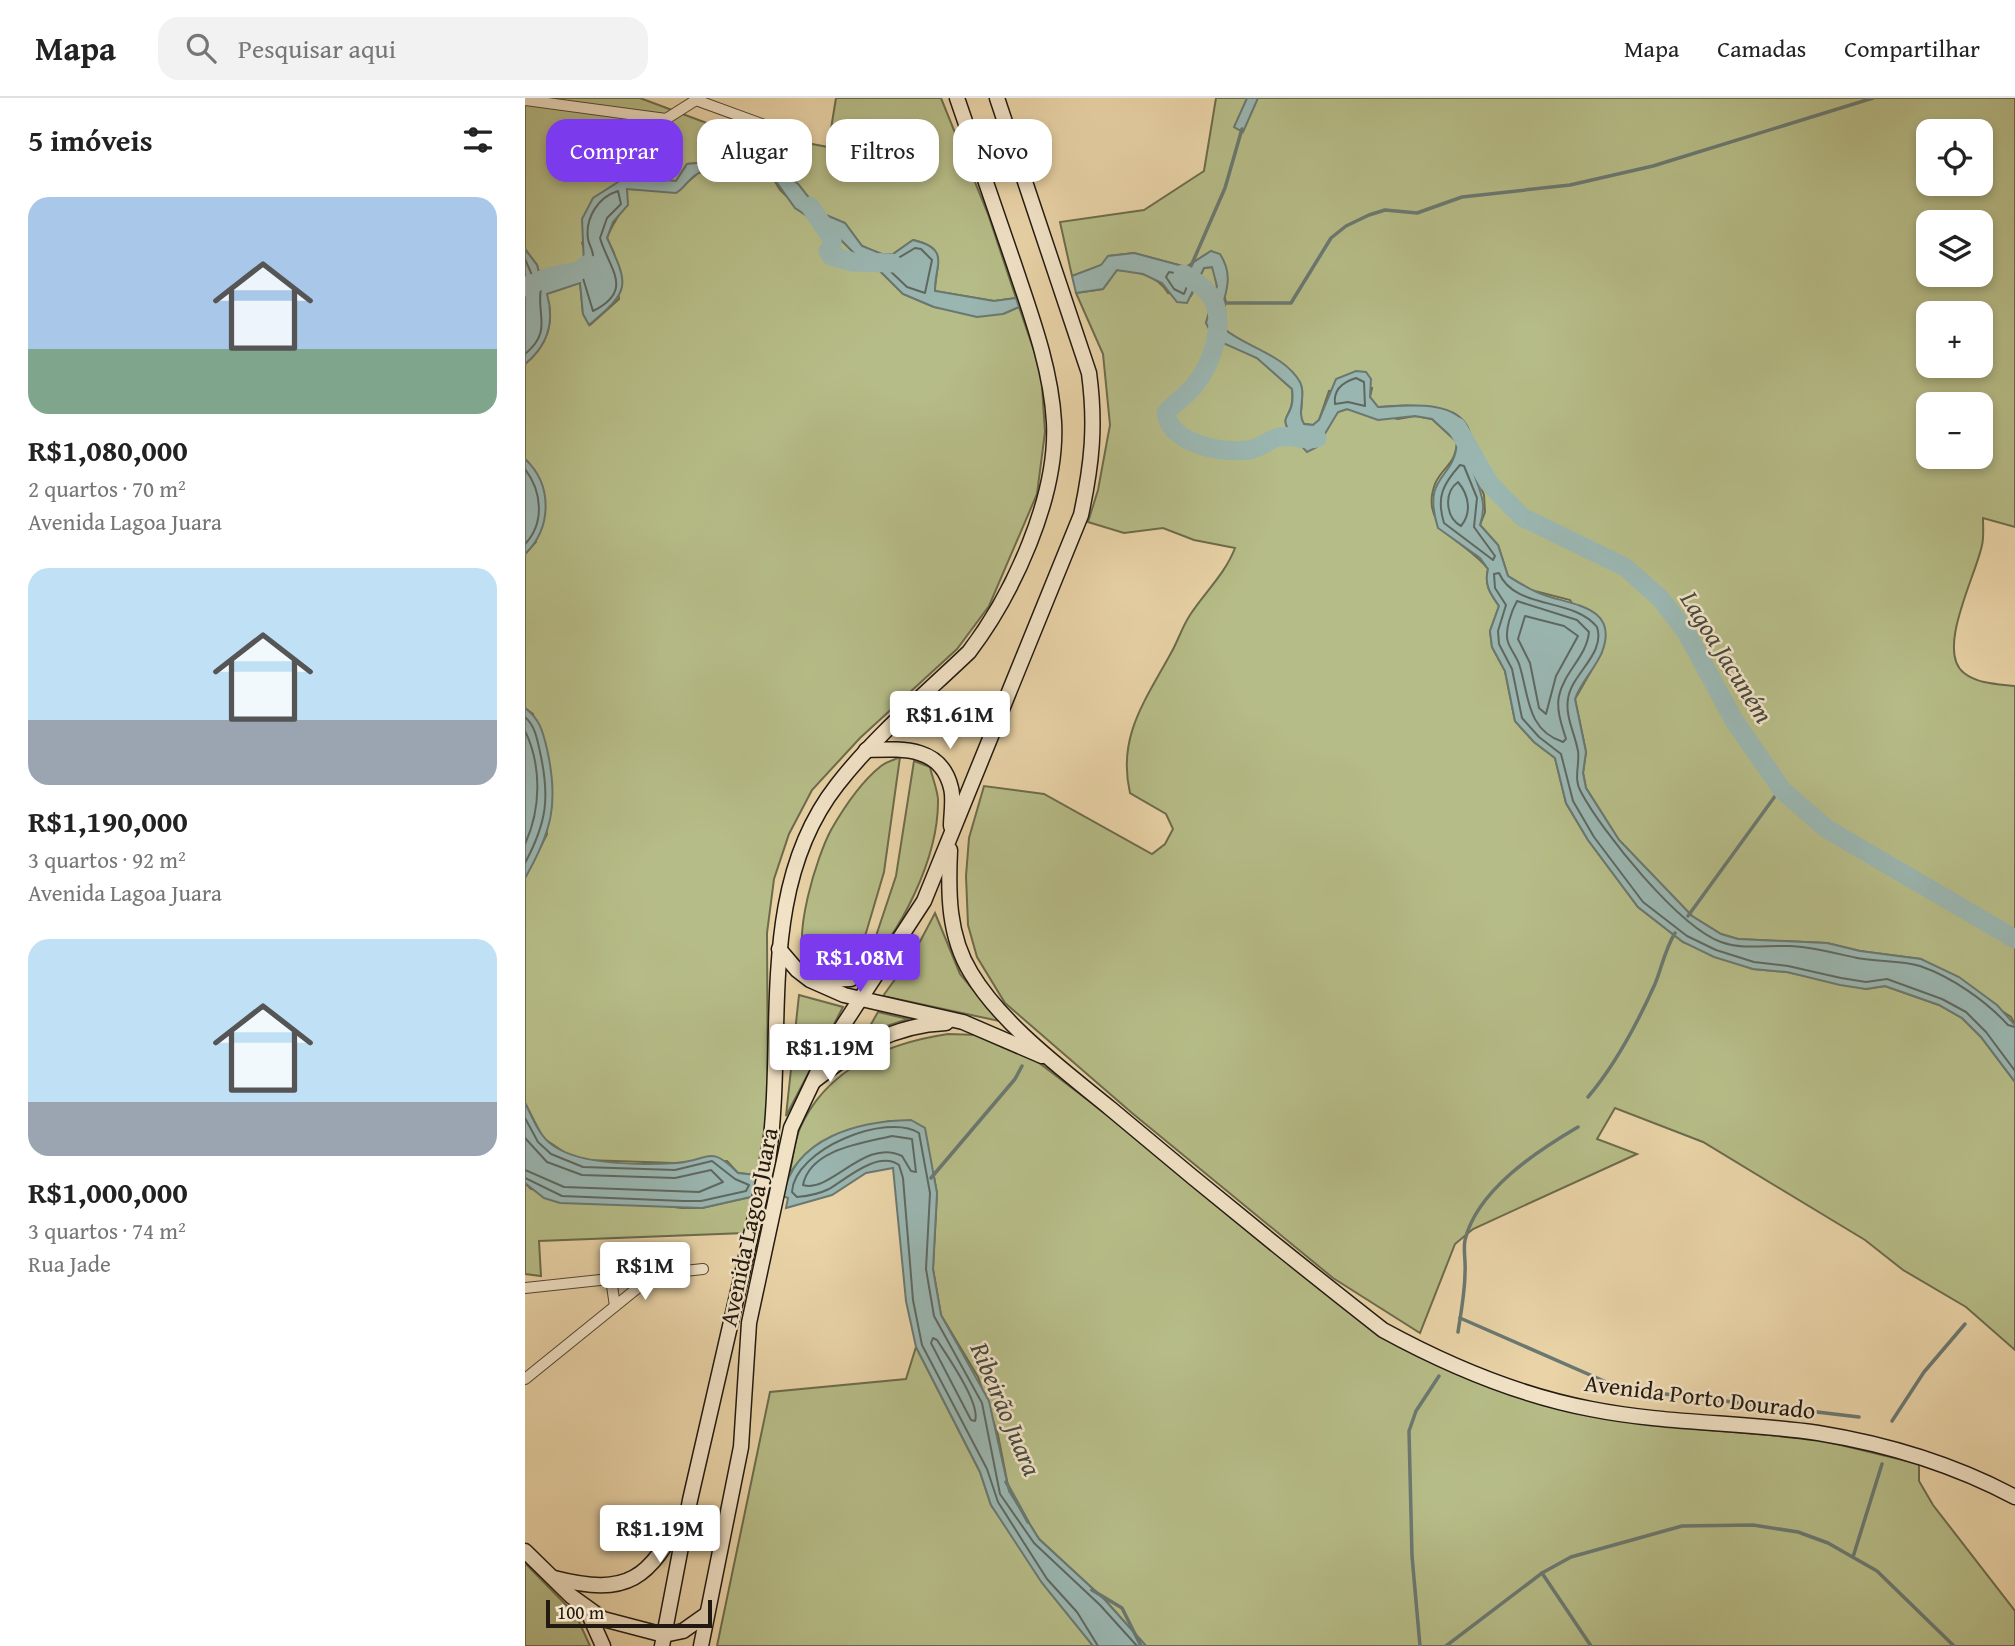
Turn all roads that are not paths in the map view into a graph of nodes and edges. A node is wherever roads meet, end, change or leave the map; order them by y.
1 (957, 98) edge
2 (997, 98) edge
3 (525, 100) edge
4 (748, 119) edge
5 (866, 750) junction
6 (950, 837) junction
7 (779, 949) junction
8 (892, 952) junction
9 (810, 980) junction
10 (861, 998) junction
11 (963, 1022) junction
12 (1056, 1063) junction
13 (810, 1084) junction
14 (775, 1162) junction
15 (703, 1269) dead end
16 (656, 1273) junction
17 (611, 1279) junction
18 (525, 1289) edge
19 (615, 1306) junction
20 (525, 1379) edge
21 (2015, 1497) edge
22 (690, 1500) junction
23 (525, 1551) edge
24 (554, 1578) junction
25 (587, 1610) junction
26 (708, 1614) junction
27 (663, 1641) edge
28 (603, 1646) edge
29 (701, 1646) edge

1 - 5 main road, Avenida Lagoa Juara
2 - 6 main road, Avenida Lagoa Juara
3 - 4 street
5 - 6 main road
5 - 7 main road, Avenida Lagoa Juara
6 - 8 main road, Avenida Lagoa Juara
6 - 12 main road
7 - 9 main road
7 - 14 main road, Avenida Lagoa Juara
8 - 9 main road
8 - 10 main road, Avenida Lagoa Juara
9 - 10 main road
10 - 11 main road
10 - 13 main road, Avenida Lagoa Juara
11 - 12 main road
11 - 13 main road
12 - 21 main road, Avenida Porto Dourado
13 - 14 main road, Avenida Lagoa Juara
14 - 22 main road, Avenida Lagoa Juara
14 - 26 main road, Avenida Lagoa Juara
15 - 16 street
16 - 17 street
16 - 19 street
17 - 18 street
17 - 19 street
19 - 20 street
22 - 24 main road
22 - 27 main road, Avenida Lagoa Juara
23 - 24 main road
24 - 25 main road
25 - 27 main road
25 - 28 main road
26 - 27 main road
26 - 29 main road, Avenida Lagoa Juara

